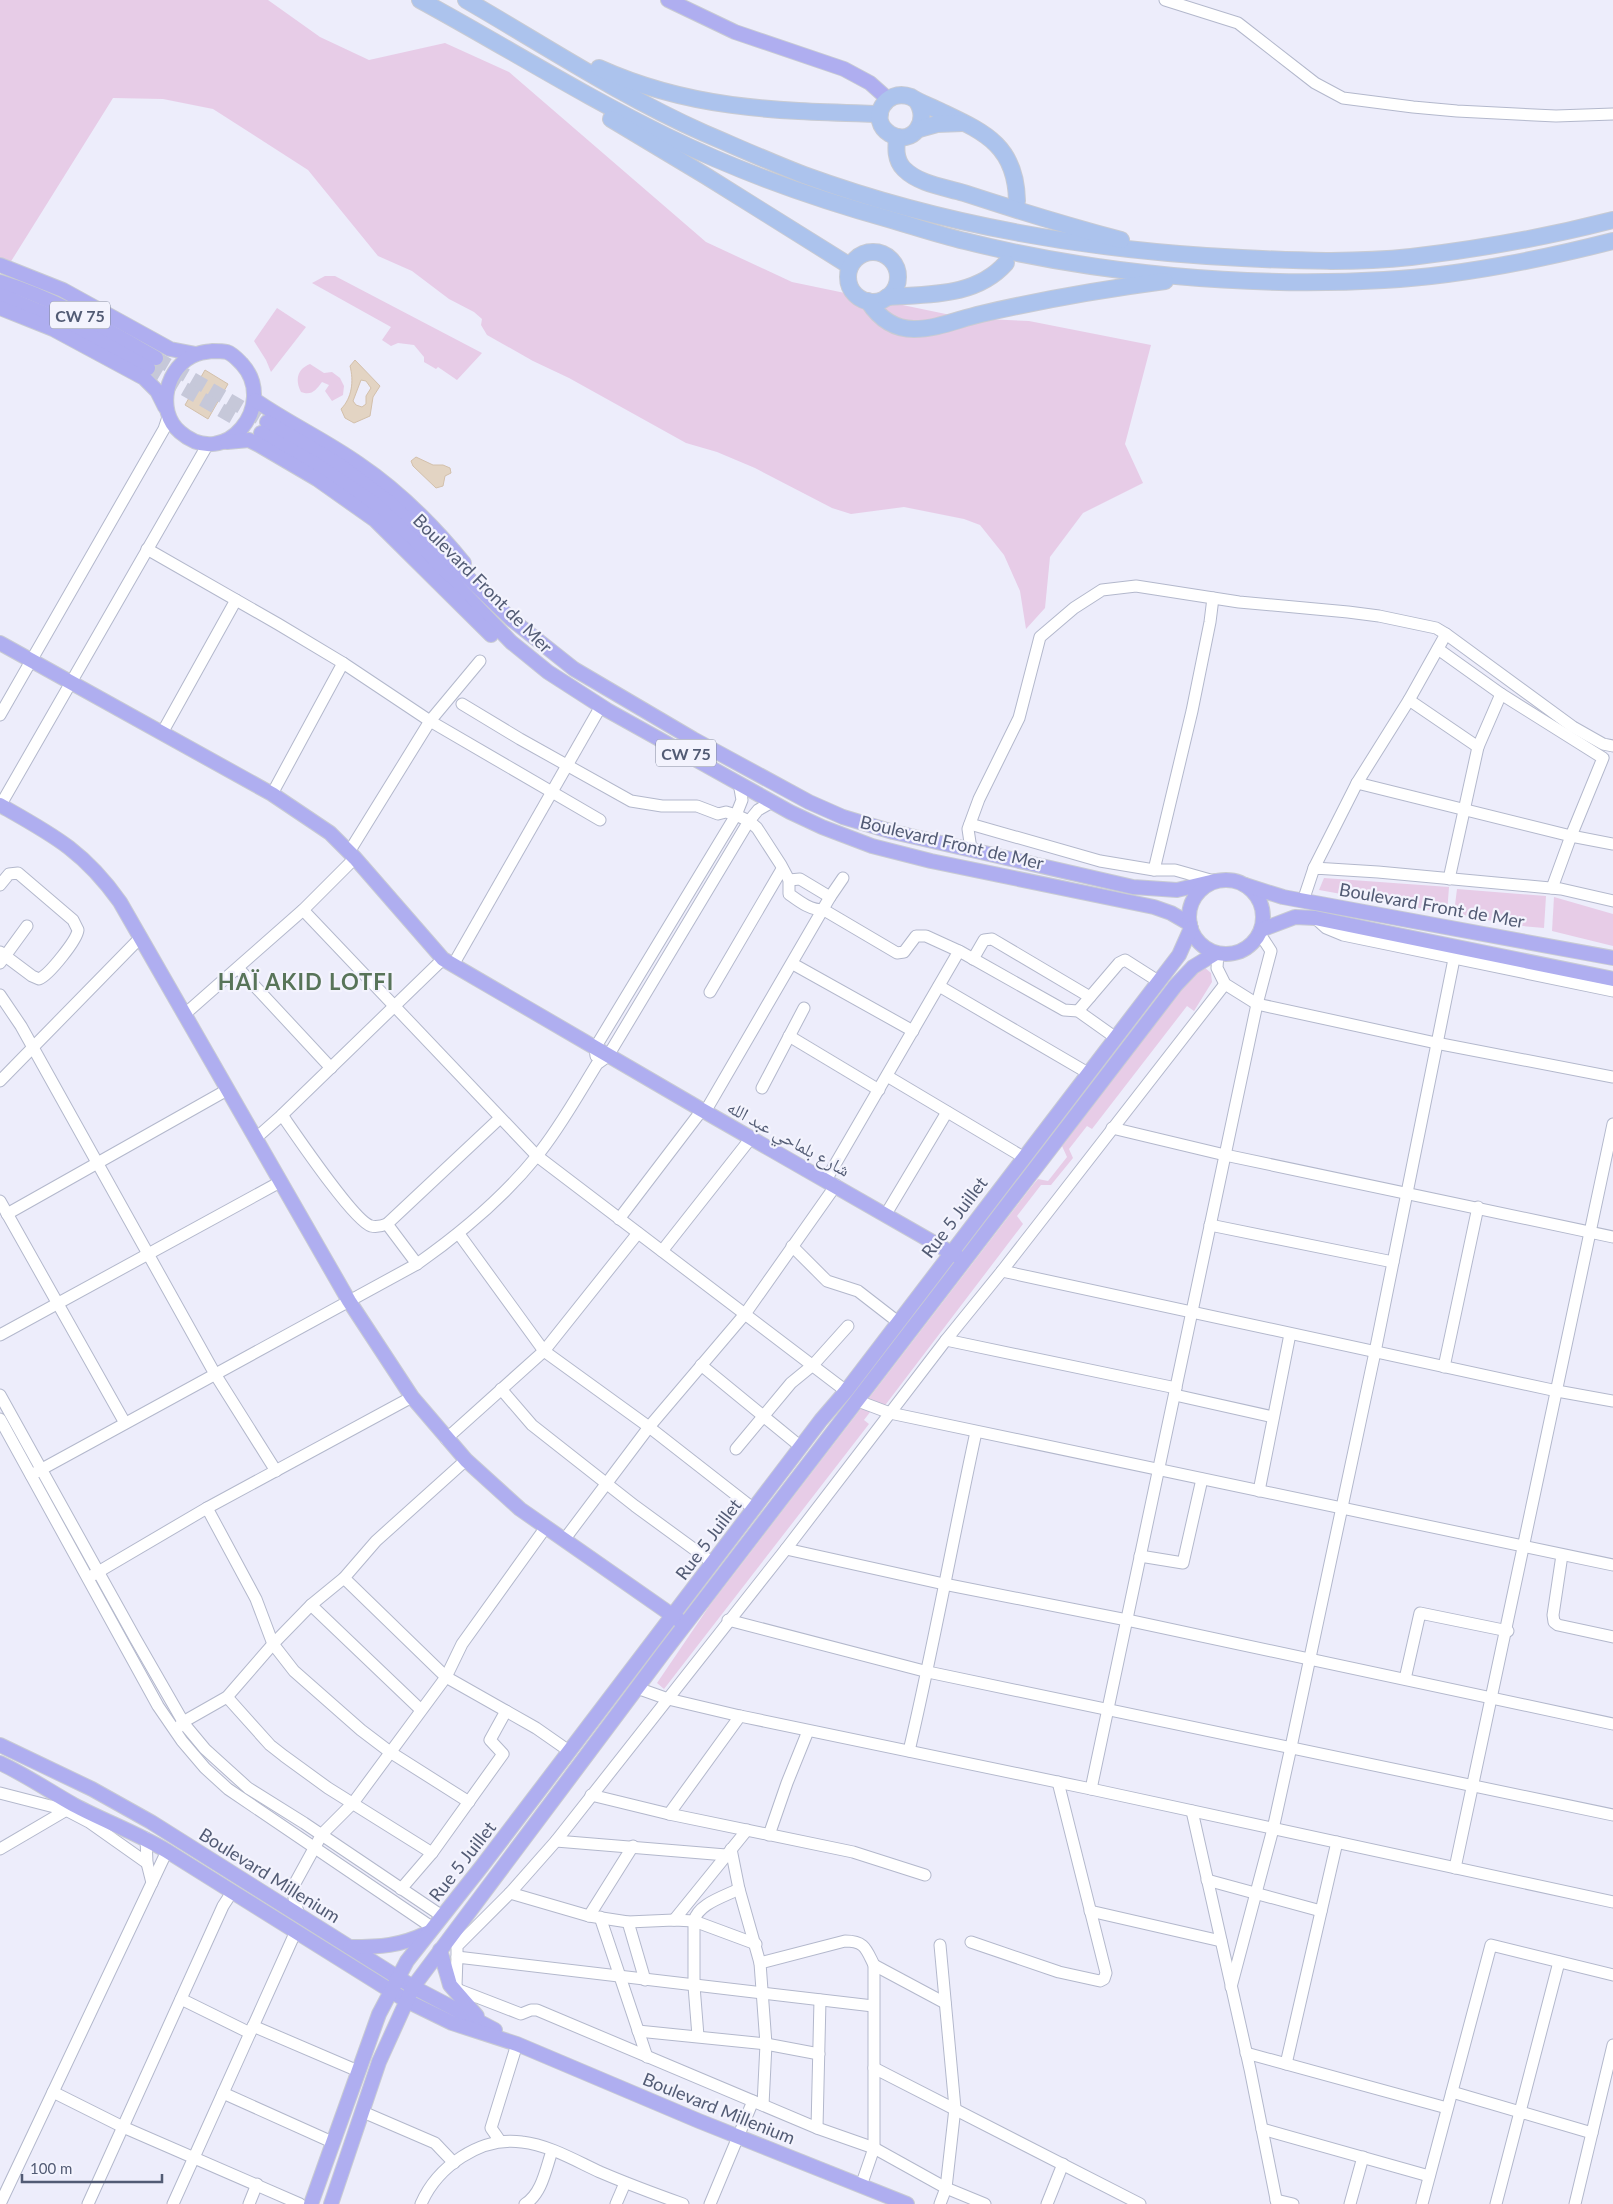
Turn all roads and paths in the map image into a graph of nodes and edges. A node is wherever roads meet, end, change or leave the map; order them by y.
1 (420, 0) edge
2 (466, 0) edge
3 (668, 0) edge
4 (1165, 0) edge
5 (502, 21) junction
6 (491, 38) junction
7 (888, 99) junction
8 (916, 100) junction
9 (880, 114) junction
10 (1613, 114) edge
11 (966, 124) junction
12 (919, 128) junction
13 (897, 137) junction
14 (1017, 201) tunnel mouth
15 (1613, 220) edge
16 (1613, 241) edge
17 (1174, 255) junction
18 (1006, 263) tunnel mouth
19 (0, 265) edge
20 (850, 266) junction
21 (896, 268) junction
22 (1196, 277) junction
23 (0, 282) edge
24 (927, 294) junction
25 (0, 295) edge
26 (887, 297) junction
27 (868, 301) junction
28 (0, 308) edge
29 (196, 354) junction
30 (255, 400) junction
31 (167, 413) junction
32 (227, 442) junction
33 (208, 444) junction
34 (147, 550) junction
35 (1213, 598) junction
36 (236, 600) junction
37 (511, 619) junction
38 (1446, 634) junction
39 (0, 643) edge
40 (1438, 650) junction
41 (32, 660) junction
42 (480, 661) dead end
43 (343, 663) junction
44 (548, 672) junction
45 (70, 682) junction
46 (1501, 694) junction
47 (1409, 700) junction
48 (462, 704) dead end
49 (601, 706) junction
50 (0, 715) edge
51 (430, 721) junction
52 (162, 732) junction
53 (1613, 746) edge
54 (1478, 747) junction
55 (1608, 759) edge
56 (566, 764) junction
57 (739, 783) junction
58 (1357, 783) junction
59 (550, 792) junction
60 (272, 794) junction
61 (772, 802) junction
62 (0, 805) edge
63 (1464, 808) junction
64 (736, 815) junction
65 (600, 820) dead end
66 (749, 821) junction
67 (970, 824) junction
68 (1570, 836) junction
69 (1613, 844) edge
70 (971, 849) junction
71 (352, 855) junction
72 (1314, 868) junction
73 (782, 869) junction
74 (1154, 870) junction
75 (843, 878) dead end
76 (1449, 879) junction
77 (789, 880) junction
78 (1215, 881) junction
79 (0, 884) edge
80 (1245, 885) junction
81 (1552, 888) junction
82 (830, 897) junction
83 (1302, 901) junction
84 (1613, 901) edge
85 (304, 910) junction
86 (824, 910) junction
87 (1316, 918) junction
88 (27, 926) dead end
89 (1190, 926) junction
90 (1261, 932) junction
91 (141, 938) junction
92 (959, 951) junction
93 (1217, 953) junction
94 (2, 957) edge
95 (1613, 958) edge
96 (973, 959) junction
97 (1454, 959) junction
98 (448, 962) junction
99 (793, 964) junction
100 (238, 968) junction
101 (1613, 979) edge
102 (1158, 981) junction
103 (1225, 984) junction
104 (939, 986) junction
105 (1613, 991) edge
106 (710, 992) dead end
107 (0, 995) edge
108 (1090, 997) junction
109 (1257, 1004) junction
110 (394, 1008) junction
111 (804, 1008) dead end
112 (1078, 1011) junction
113 (185, 1014) junction
114 (913, 1031) junction
115 (789, 1036) junction
116 (1116, 1038) junction
117 (1436, 1043) junction
118 (595, 1048) junction
119 (33, 1049) junction
120 (603, 1060) junction
121 (331, 1068) junction
122 (1088, 1073) junction
123 (887, 1076) junction
124 (1613, 1077) edge
125 (0, 1081) edge
126 (762, 1088) dead end
127 (227, 1090) junction
128 (879, 1090) junction
129 (704, 1111) junction
130 (947, 1112) junction
131 (282, 1115) junction
132 (500, 1118) junction
133 (1613, 1124) edge
134 (1112, 1128) junction
135 (255, 1138) junction
136 (750, 1138) junction
137 (1225, 1155) junction
138 (537, 1156) junction
139 (1023, 1157) junction
140 (96, 1162) junction
141 (1609, 1162) edge
142 (280, 1182) junction
143 (831, 1182) junction
144 (1407, 1192) junction
145 (0, 1201) edge
146 (1478, 1207) junction
147 (7, 1214) junction
148 (886, 1214) junction
149 (619, 1218) junction
150 (387, 1224) junction
151 (1210, 1224) junction
152 (1589, 1232) junction
153 (460, 1234) junction
154 (638, 1234) junction
155 (1613, 1237) edge
156 (792, 1246) junction
157 (662, 1251) junction
158 (950, 1252) junction
159 (148, 1255) junction
160 (964, 1260) junction
161 (1393, 1262) junction
162 (417, 1264) junction
163 (1002, 1271) junction
164 (349, 1301) junction
165 (58, 1304) junction
166 (1192, 1312) junction
167 (745, 1314) junction
168 (898, 1322) junction
169 (848, 1326) dead end
170 (1290, 1334) junction
171 (0, 1335) edge
172 (946, 1340) junction
173 (544, 1351) junction
174 (1375, 1352) junction
175 (702, 1365) junction
176 (813, 1365) junction
177 (1444, 1367) junction
178 (215, 1374) junction
179 (501, 1389) junction
180 (846, 1391) junction
181 (1175, 1391) junction
182 (1557, 1392) junction
183 (0, 1395) edge
184 (412, 1397) junction
185 (858, 1401) junction
186 (1613, 1401) edge
187 (890, 1413) junction
188 (763, 1416) junction
189 (1274, 1416) junction
190 (0, 1419) edge
191 (125, 1423) junction
192 (648, 1427) junction
193 (976, 1432) junction
194 (446, 1439) junction
195 (801, 1447) junction
196 (736, 1449) dead end
197 (466, 1460) junction
198 (1159, 1470) junction
199 (276, 1471) junction
200 (36, 1473) junction
201 (1202, 1479) junction
202 (607, 1484) junction
203 (1259, 1491) junction
204 (207, 1508) junction
205 (1341, 1508) junction
206 (754, 1509) junction
207 (546, 1527) junction
208 (564, 1540) junction
209 (1523, 1547) junction
210 (786, 1549) junction
211 (1562, 1554) junction
212 (1140, 1556) junction
213 (713, 1563) junction
214 (1613, 1565) edge
215 (98, 1573) junction
216 (87, 1578) junction
217 (344, 1578) junction
218 (944, 1584) junction
219 (311, 1605) junction
220 (672, 1617) junction
221 (728, 1620) junction
222 (1127, 1620) junction
223 (686, 1623) junction
224 (1508, 1631) junction
225 (1613, 1637) edge
226 (273, 1644) junction
227 (1309, 1659) junction
228 (928, 1672) junction
229 (446, 1677) junction
230 (1405, 1679) junction
231 (637, 1688) junction
232 (227, 1696) junction
233 (668, 1699) junction
234 (1493, 1699) junction
235 (1108, 1709) junction
236 (421, 1710) junction
237 (506, 1711) junction
238 (740, 1716) junction
239 (1613, 1724) edge
240 (179, 1726) junction
241 (808, 1731) junction
242 (0, 1745) edge
243 (1291, 1747) junction
244 (569, 1751) junction
245 (909, 1751) junction
246 (390, 1752) junction
247 (0, 1763) edge
248 (1058, 1782) junction
249 (1473, 1786) junction
250 (1091, 1789) junction
251 (0, 1793) edge
252 (591, 1796) junction
253 (469, 1802) junction
254 (353, 1803) junction
255 (71, 1808) junction
256 (1192, 1811) junction
257 (669, 1814) junction
258 (1613, 1815) edge
259 (1273, 1829) junction
260 (747, 1830) junction
261 (322, 1834) junction
262 (769, 1835) junction
263 (146, 1838) junction
264 (556, 1841) junction
265 (1337, 1842) junction
266 (633, 1846) junction
267 (315, 1848) junction
268 (0, 1849) edge
269 (167, 1851) junction
270 (729, 1852) junction
271 (432, 1854) junction
272 (147, 1863) junction
273 (1455, 1868) junction
274 (925, 1875) dead end
275 (1208, 1880) junction
276 (152, 1883) junction
277 (401, 1889) junction
278 (739, 1889) junction
279 (232, 1892) junction
280 (510, 1893) junction
281 (1256, 1893) junction
282 (1613, 1902) edge
283 (1090, 1911) junction
284 (1321, 1911) junction
285 (299, 1915) junction
286 (442, 1916) junction
287 (594, 1916) junction
288 (674, 1920) junction
289 (694, 1921) junction
290 (628, 1922) junction
291 (431, 1930) junction
292 (296, 1931) junction
293 (1221, 1941) junction
294 (971, 1942) dead end
295 (756, 1944) junction
296 (940, 1945) dead end
297 (350, 1947) junction
298 (450, 1948) junction
299 (1559, 1962) junction
300 (760, 1963) junction
301 (874, 1965) junction
302 (1613, 1975) edge
303 (619, 1977) junction
304 (398, 1978) junction
305 (646, 1980) junction
306 (694, 1986) junction
307 (413, 1987) junction
308 (1231, 1987) junction
309 (391, 1991) junction
310 (761, 1993) junction
311 (181, 2000) junction
312 (820, 2000) junction
313 (407, 2001) junction
314 (945, 2002) junction
315 (873, 2006) junction
316 (485, 2024) junction
317 (251, 2029) junction
318 (638, 2031) junction
319 (698, 2036) junction
320 (517, 2044) junction
321 (766, 2044) junction
322 (1613, 2045) edge
323 (1246, 2053) junction
324 (819, 2054) junction
325 (647, 2058) junction
326 (1286, 2064) junction
327 (874, 2068) junction
328 (358, 2071) junction
329 (53, 2092) junction
330 (1452, 2092) junction
331 (223, 2093) junction
332 (758, 2103) junction
333 (955, 2108) junction
334 (1447, 2108) junction
335 (363, 2112) junction
336 (1520, 2112) junction
337 (123, 2127) junction
338 (817, 2128) junction
339 (1262, 2129) junction
340 (1592, 2133) junction
341 (739, 2137) junction
342 (500, 2141) junction
343 (332, 2142) junction
344 (874, 2148) junction
345 (552, 2151) junction
346 (1363, 2156) junction
347 (194, 2157) junction
348 (454, 2163) junction
349 (1063, 2164) junction
350 (1429, 2176) junction
351 (625, 2183) junction
352 (257, 2184) junction
353 (861, 2186) junction
354 (946, 2188) junction
355 (1277, 2202) edge
356 (0, 2204) edge
357 (88, 2204) edge
358 (173, 2204) edge
359 (249, 2204) edge
360 (300, 2204) edge
361 (311, 2204) edge
362 (331, 2204) edge
363 (421, 2204) edge
364 (525, 2204) edge
365 (616, 2204) edge
366 (683, 2204) edge
367 (710, 2204) edge
368 (907, 2204) edge
369 (940, 2204) edge
370 (985, 2204) edge
371 (1047, 2204) edge
372 (1140, 2204) edge
373 (1293, 2204) edge
374 (1350, 2204) edge
375 (1422, 2204) edge
376 (1496, 2204) edge
377 (1575, 2204) edge

1 - 6 highway
2 - 5 highway
3 - 7 main road
4 - 10 street
5 - 9 highway
5 - 17 highway
6 - 20 highway
6 - 22 highway
7 - 8 highway
7 - 9 highway
8 - 11 highway
8 - 12 highway
9 - 13 highway
11 - 12 highway
11 - 14 highway
12 - 13 highway
13 - 17 highway
15 - 17 highway
16 - 22 highway
18 - 24 highway
19 - 29 main road
20 - 21 highway
20 - 27 highway
21 - 24 highway
21 - 26 highway
22 - 27 highway
23 - 25 main road, CW 75
24 - 26 highway
26 - 27 highway
28 - 31 main road
29 - 30 main road
29 - 31 main road
30 - 32 main road
30 - 37 main road
31 - 33 main road
31 - 41 street
32 - 33 main road
32 - 44 main road
33 - 34 street
34 - 36 street
34 - 45 street
35 - 38 street
35 - 67 street
35 - 74 street
36 - 43 street
36 - 52 street
37 - 44 main road, Boulevard Front de Mer / CW 75
37 - 70 main road, CW 75
38 - 40 street
38 - 53 street
39 - 41 main road, شارع بلماحي عبد الله
40 - 46 street
40 - 47 street
41 - 45 main road, شارع بلماحي عبد الله
41 - 50 street
42 - 51 street
43 - 51 street
43 - 60 street
44 - 49 main road, Boulevard Front de Mer / CW 75
45 - 52 main road, شارع بلماحي عبد الله
45 - 62 street
46 - 54 street
46 - 55 street
47 - 54 street
47 - 58 street
48 - 56 street
49 - 56 street
49 - 57 main road, Boulevard Front de Mer / CW 75
51 - 59 street
51 - 71 street
52 - 60 main road, شارع بلماحي عبد الله
54 - 63 street
55 - 68 street
56 - 59 street
56 - 64 street
57 - 61 main road, Boulevard Front de Mer / CW 75
57 - 64 street
58 - 63 street
58 - 72 street
59 - 65 street
59 - 98 street
60 - 71 main road, شارع بلماحي عبد الله
61 - 66 street
61 - 89 main road, Boulevard Front de Mer / CW 75
62 - 91 main road
63 - 68 street
63 - 76 street
64 - 66 street
64 - 118 street
66 - 73 street
66 - 120 street
67 - 70 street
67 - 74 street
68 - 69 street
68 - 81 street
70 - 78 main road, CW 75
71 - 85 street
71 - 98 main road, شارع بلماحي عبد الله
72 - 76 street
72 - 83 street
73 - 77 street
73 - 106 street
74 - 78 street
75 - 82 street
76 - 81 street
77 - 82 street
77 - 86 street
78 - 80 main road
78 - 89 main road
79 - 94 street
80 - 83 main road, Boulevard Front de Mer
80 - 90 main road
81 - 84 street
82 - 86 street
83 - 95 main road, Boulevard Front de Mer
85 - 100 street
85 - 110 street
86 - 92 street
86 - 99 street
87 - 90 main road, Boulevard Front de Mer
87 - 97 street
87 - 101 main road, Boulevard Front de Mer
88 - 94 street
89 - 93 main road
89 - 102 main road, Rue 5 Juillet
90 - 93 main road
90 - 109 street
91 - 113 main road
91 - 119 street
92 - 96 street
92 - 104 street
93 - 103 street
93 - 160 main road, Rue 5 Juillet
96 - 108 street
96 - 112 street
97 - 105 street
97 - 117 street
98 - 110 street
98 - 118 main road, شارع بلماحي عبد الله
99 - 114 street
99 - 129 street
100 - 113 street
100 - 121 street
102 - 108 street
102 - 116 main road, Rue 5 Juillet
103 - 109 street
103 - 134 street
104 - 114 street
104 - 122 street
107 - 119 street
108 - 112 street
109 - 117 street
109 - 137 street
110 - 121 street
110 - 132 street
111 - 115 street
112 - 116 street
113 - 127 main road
114 - 123 street
115 - 126 street
115 - 128 street
116 - 122 main road, Rue 5 Juillet
117 - 124 street
117 - 144 street
118 - 120 main road, شارع بلماحي عبد الله
119 - 125 street
119 - 140 street
120 - 129 main road, شارع بلماحي عبد الله
120 - 138 street
121 - 131 street
122 - 139 main road, Rue 5 Juillet
123 - 128 street
123 - 130 street
127 - 135 main road
127 - 140 street
128 - 143 street
129 - 136 main road, شارع بلماحي عبد الله
129 - 149 street
130 - 139 street
130 - 148 street
131 - 135 street
131 - 150 street
132 - 138 street
132 - 150 street
133 - 141 street
134 - 137 street
134 - 163 street
135 - 142 main road
136 - 143 main road, شارع بلماحي عبد الله
136 - 157 street
137 - 144 street
137 - 151 street
138 - 149 street
138 - 153 street
139 - 158 main road, Rue 5 Juillet
140 - 147 street
140 - 159 street
141 - 152 street
142 - 159 street
142 - 164 main road
143 - 148 main road, شارع بلماحي عبد الله
143 - 156 street
144 - 146 street
144 - 161 street
145 - 147 street
146 - 152 street
146 - 177 street
147 - 165 street
148 - 158 main road, شارع بلماحي عبد الله
149 - 154 street
150 - 162 street
151 - 161 street
151 - 166 street
152 - 155 street
152 - 182 street
153 - 162 street
153 - 173 street
154 - 157 street
154 - 173 street
156 - 167 street
156 - 168 street
157 - 167 street
158 - 160 main road, شارع بلماحي عبد الله
158 - 168 main road, Rue 5 Juillet
159 - 165 street
159 - 178 street
160 - 185 main road, Rue 5 Juillet
161 - 174 street
162 - 164 street
163 - 166 street
163 - 172 street
164 - 178 street
164 - 184 main road
165 - 171 street
165 - 191 street
166 - 170 street
166 - 181 street
167 - 175 street
167 - 176 street
168 - 180 main road, Rue 5 Juillet
169 - 176 street
170 - 174 street
170 - 189 street
172 - 181 street
172 - 187 street
173 - 179 street
173 - 192 street
174 - 177 street
174 - 205 street
175 - 188 street
175 - 192 street
176 - 180 street
176 - 188 street
177 - 182 street
178 - 191 street
178 - 199 street
179 - 194 street
179 - 202 street
180 - 195 main road, Rue 5 Juillet
181 - 189 street
181 - 198 street
182 - 186 street
182 - 209 street
183 - 200 street
184 - 194 main road
184 - 199 street
185 - 187 street
185 - 223 main road, Rue 5 Juillet
187 - 193 street
187 - 210 street
188 - 195 street
188 - 196 street
189 - 203 street
190 - 200 street
191 - 200 street
192 - 202 street
192 - 206 street
193 - 198 street
193 - 218 street
194 - 197 main road
195 - 206 main road, Rue 5 Juillet
197 - 207 main road
197 - 217 street
198 - 201 street
198 - 212 street
199 - 204 street
200 - 215 street
200 - 216 street
201 - 203 street
201 - 212 street
202 - 208 street
202 - 213 street
203 - 205 street
204 - 215 street
204 - 226 street
205 - 209 street
205 - 227 street
206 - 213 main road, Rue 5 Juillet
207 - 208 main road
207 - 229 street
208 - 220 main road
209 - 211 street
209 - 224 street
210 - 218 street
210 - 221 street
211 - 214 street
211 - 225 street
212 - 222 street
213 - 220 main road, Rue 5 Juillet
215 - 216 street
215 - 240 street
216 - 240 street
217 - 219 street
217 - 229 street
218 - 222 street
218 - 228 street
219 - 226 street
219 - 236 street
220 - 223 main road
220 - 244 main road, Rue 5 Juillet
221 - 228 street
221 - 233 street
222 - 227 street
222 - 235 street
223 - 231 main road, Rue 5 Juillet
224 - 230 street
224 - 234 street
226 - 232 street
226 - 246 street
227 - 230 street
227 - 243 street
228 - 235 street
228 - 245 street
229 - 236 street
229 - 237 street
230 - 234 street
231 - 233 street
231 - 298 main road, Rue 5 Juillet
232 - 240 street
232 - 254 street
233 - 238 street
233 - 252 street
234 - 239 street
234 - 249 street
235 - 243 street
235 - 250 street
236 - 246 street
237 - 244 street
237 - 253 street
238 - 241 street
238 - 257 street
240 - 261 street
240 - 267 street
241 - 245 street
241 - 262 street
242 - 285 main road, Boulevard Millenium
243 - 249 street
243 - 259 street
244 - 286 main road, Rue 5 Juillet
245 - 248 street
246 - 253 street
246 - 254 street
247 - 255 main road, Boulevard Millenium
248 - 250 street
248 - 283 street
249 - 258 street
249 - 273 street
250 - 256 street
251 - 255 street
252 - 257 street
252 - 264 street
253 - 271 street
254 - 261 street
254 - 271 street
255 - 263 main road, Boulevard Millenium
255 - 268 street
255 - 272 street
256 - 259 street
256 - 275 street
257 - 260 street
259 - 265 street
259 - 281 street
260 - 262 street
260 - 270 street
261 - 267 street
261 - 277 street
262 - 274 street
263 - 269 main road, Boulevard Millenium
263 - 272 street
264 - 266 street
264 - 280 street
265 - 273 street
265 - 284 street
266 - 270 street
266 - 287 street
267 - 285 street
267 - 291 street
269 - 276 street
269 - 279 main road, Boulevard Millenium
270 - 278 street
270 - 288 street
271 - 277 street
272 - 276 street
273 - 282 street
275 - 281 street
275 - 293 street
276 - 329 street
277 - 286 street
278 - 289 street
278 - 295 street
279 - 292 main road, Boulevard Millenium
279 - 311 street
280 - 287 street
280 - 298 street
281 - 284 street
281 - 308 street
283 - 293 street
283 - 294 street
284 - 326 street
285 - 297 main road, Boulevard Millenium
286 - 291 main road, Rue 5 Juillet
287 - 290 street
287 - 303 street
288 - 289 street
288 - 290 street
289 - 295 street
289 - 306 street
290 - 305 street
291 - 297 main road
291 - 304 main road, Rue 5 Juillet
292 - 309 main road, Boulevard Millenium
292 - 317 street
293 - 308 street
295 - 300 street
296 - 314 street
297 - 304 main road, Boulevard Millenium
298 - 303 street
298 - 307 main road, Rue 5 Juillet
298 - 316 main road
298 - 325 street
299 - 302 street
299 - 330 street
299 - 336 street
300 - 301 street
300 - 310 street
301 - 314 street
301 - 315 street
303 - 305 street
303 - 318 street
304 - 307 main road, Boulevard Millenium
304 - 309 main road, Rue 5 Juillet
305 - 306 street
306 - 310 street
306 - 319 street
307 - 313 main road, Rue 5 Juillet
307 - 316 main road, Boulevard Millenium
308 - 323 street
309 - 313 main road, Boulevard Millenium
309 - 328 main road, Rue 5 Juillet
310 - 312 street
310 - 321 street
311 - 317 street
311 - 337 street
312 - 315 street
312 - 324 street
313 - 320 main road, Boulevard Millenium
313 - 335 main road, Rue 5 Juillet
314 - 333 street
315 - 327 street
316 - 320 main road, Boulevard Millenium
317 - 328 street
317 - 331 street
318 - 319 street
318 - 325 street
319 - 321 street
320 - 341 main road, Boulevard Millenium
320 - 342 street
321 - 324 street
321 - 332 street
322 - 340 street
323 - 326 street
323 - 339 street
324 - 338 street
325 - 332 street
326 - 334 street
327 - 333 street
327 - 344 street
328 - 343 main road, Rue 5 Juillet
329 - 337 street
329 - 356 street
330 - 334 street
330 - 336 street
331 - 343 street
331 - 347 street
332 - 338 street
332 - 341 street
333 - 349 street
333 - 354 street
334 - 350 street
335 - 348 street
335 - 362 main road, Rue 5 Juillet
336 - 340 street
336 - 376 street
337 - 347 street
337 - 357 street
338 - 344 street
339 - 346 street
339 - 355 street
340 - 377 street
341 - 353 main road, Boulevard Millenium
341 - 367 street
342 - 345 street
342 - 348 street
343 - 361 main road, Rue 5 Juillet
344 - 353 street
344 - 354 street
345 - 351 street
345 - 364 street
346 - 350 street
346 - 374 street
347 - 352 street
347 - 358 street
348 - 363 street
349 - 371 street
349 - 372 street
350 - 375 street
351 - 365 street
351 - 366 street
352 - 359 street
352 - 360 street
353 - 368 main road, Boulevard Millenium
354 - 369 street
354 - 370 street
355 - 373 street

